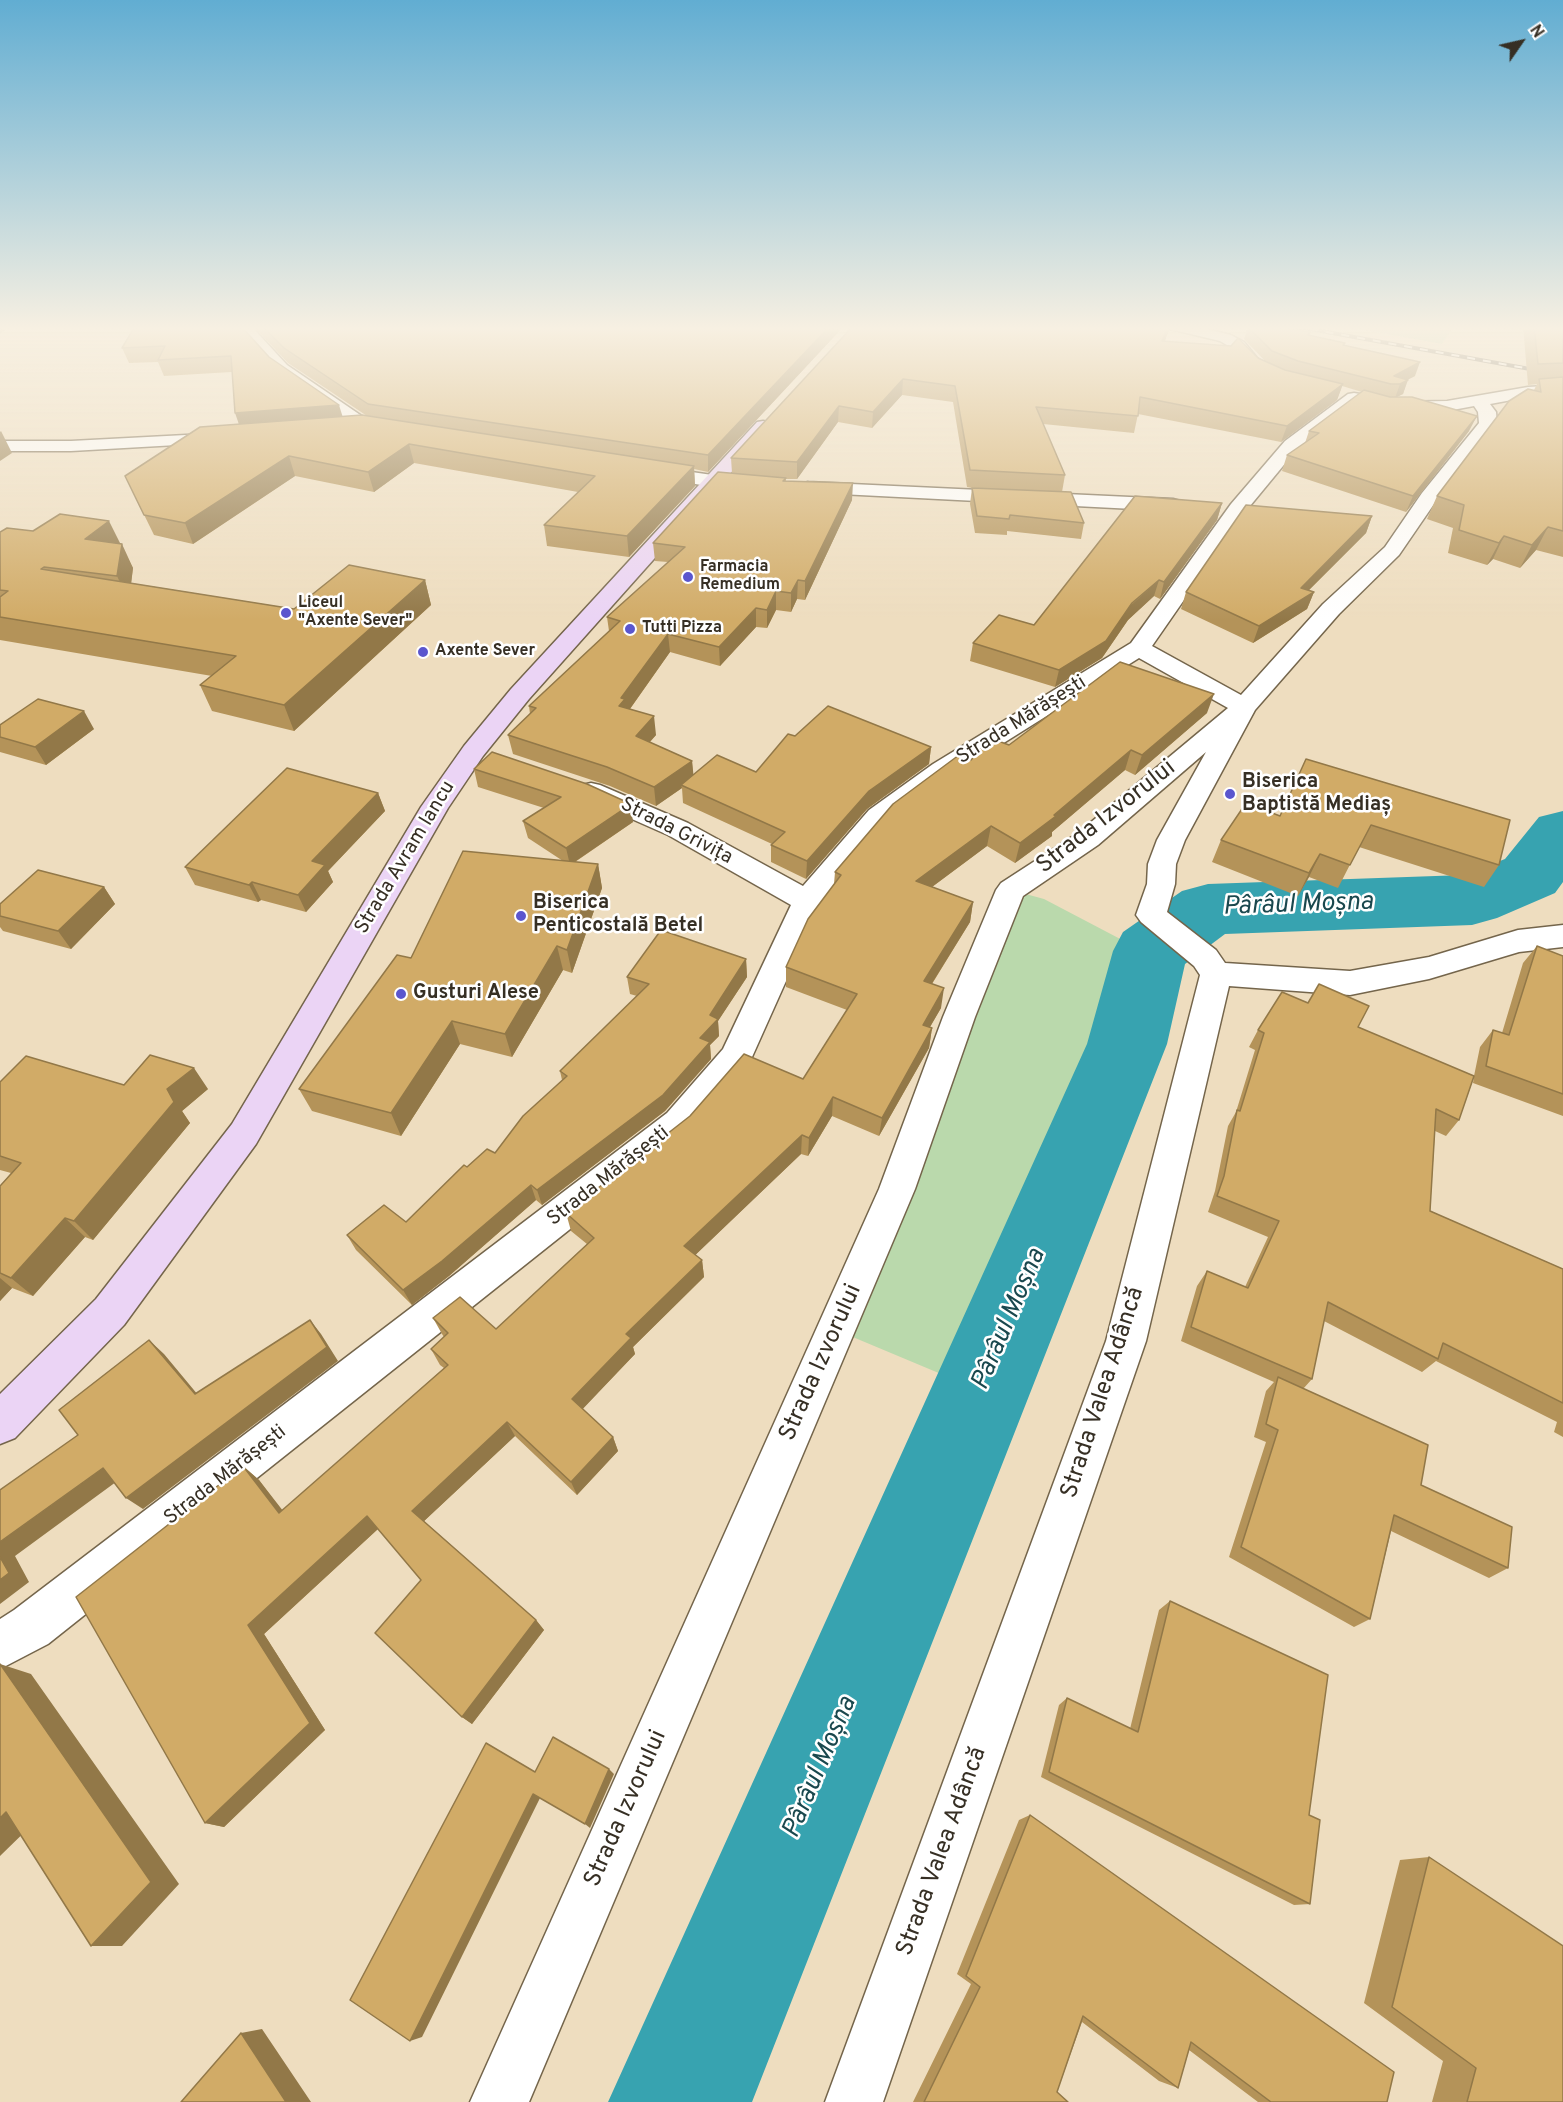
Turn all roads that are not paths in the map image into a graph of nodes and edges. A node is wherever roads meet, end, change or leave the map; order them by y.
1 (361, 424) edge
2 (764, 424) edge
3 (1319, 424) edge
4 (1487, 424) edge
5 (367, 428) junction
6 (343, 429) edge
7 (414, 435) edge
8 (238, 437) edge
9 (0, 446) edge
10 (638, 470) edge
11 (710, 482) junction
12 (764, 486) edge
13 (788, 487) edge
14 (1190, 505) edge
15 (1214, 506) edge
16 (1238, 507) junction
17 (1139, 648) junction
18 (1244, 707) junction
19 (569, 783) edge
20 (807, 901) junction
21 (1563, 936) edge
22 (1210, 966) junction
23 (0, 1423) edge
24 (0, 1645) edge
25 (499, 2102) edge
26 (854, 2102) edge

1 - 5 street
2 - 11 main road, Strada Avram Iancu
3 - 16 street, Strada Mărășești
4 - 18 street, Strada Izvorului
5 - 6 street
5 - 7 street
8 - 9 street
10 - 11 street
11 - 12 street
11 - 23 main road, Strada Avram Iancu
13 - 14 street
15 - 16 street
16 - 17 street, Strada Mărășești
17 - 18 street
17 - 20 street, Strada Mărășești
18 - 22 street, Strada Izvorului
18 - 25 street, Strada Izvorului
19 - 20 street, Strada Grivița
20 - 24 street, Strada Mărășești
21 - 22 street
22 - 26 street, Strada Valea Adâncă

